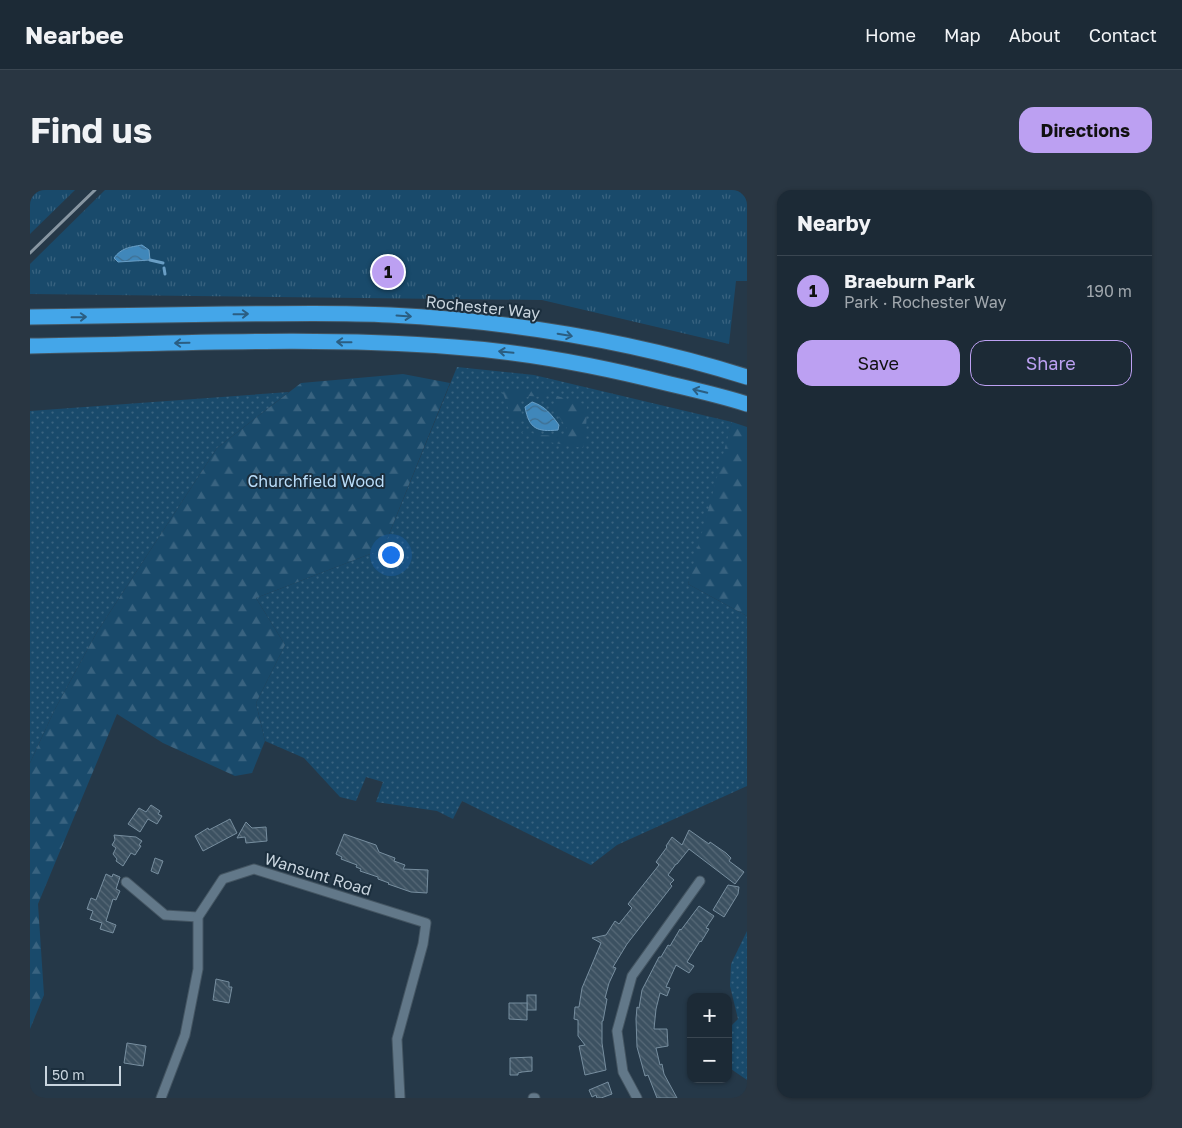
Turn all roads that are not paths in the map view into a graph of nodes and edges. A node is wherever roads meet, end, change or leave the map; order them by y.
1 (30, 317) edge
2 (30, 346) edge
3 (747, 377) edge
4 (747, 404) edge
5 (126, 882) dead end
6 (700, 882) dead end
7 (198, 917) junction
8 (161, 1098) edge
9 (400, 1098) edge
10 (637, 1098) edge

1 -> 3 highway, Rochester Way
4 -> 2 highway
5 - 7 street
6 - 10 street
7 - 8 street
7 - 9 street, Wansunt Road

